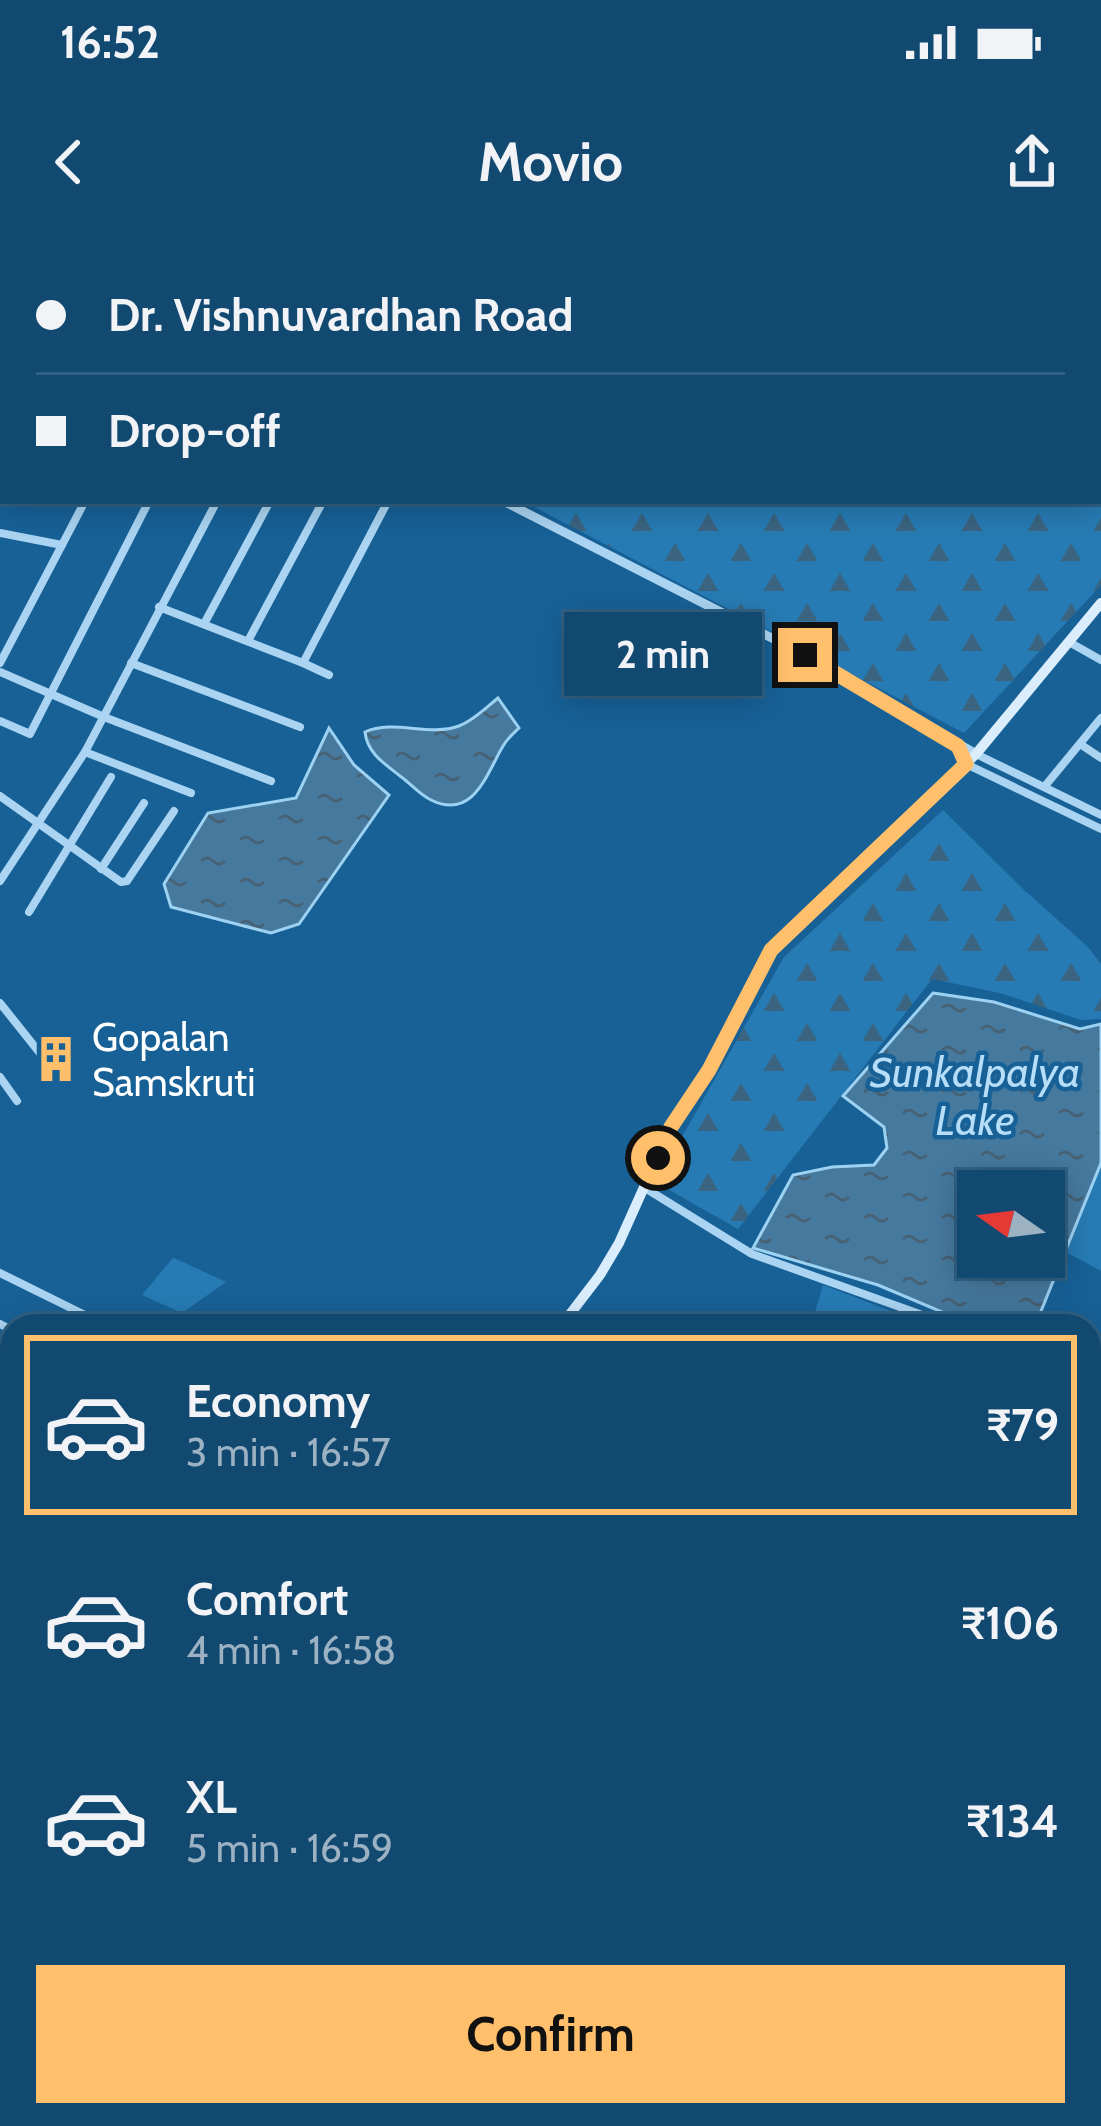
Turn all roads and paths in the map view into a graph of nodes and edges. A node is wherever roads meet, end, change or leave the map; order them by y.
1 (83, 504) edge
2 (147, 504) edge
3 (215, 504) edge
4 (268, 504) edge
5 (321, 504) edge
6 (386, 504) edge
7 (508, 504) edge
8 (0, 533) edge
9 (62, 545) junction
10 (1101, 603) edge
11 (160, 607) junction
12 (204, 624) junction
13 (248, 641) junction
14 (1069, 642) junction
15 (1101, 660) edge
16 (0, 663) edge
17 (130, 663) junction
18 (303, 663) junction
19 (0, 672) edge
20 (329, 675) dead end
21 (50, 693) junction
22 (104, 717) junction
23 (1101, 718) edge
24 (0, 721) edge
25 (300, 727) dead end
26 (1080, 744) junction
27 (958, 746) junction
28 (85, 752) junction
29 (976, 754) junction
30 (1101, 758) edge
31 (966, 764) junction
32 (112, 777) dead end
33 (271, 781) dead end
34 (1044, 786) junction
35 (191, 793) dead end
36 (0, 796) edge
37 (144, 803) dead end
38 (174, 811) dead end
39 (1101, 815) edge
40 (39, 822) junction
41 (1101, 829) edge
42 (70, 844) junction
43 (101, 869) junction
44 (0, 880) edge
45 (29, 912) dead end
46 (0, 1003) edge
47 (56, 1072) dead end
48 (0, 1077) edge
49 (17, 1101) dead end
50 (645, 1188) junction
51 (0, 1274) edge
52 (83, 1314) edge
53 (570, 1314) edge
54 (919, 1314) edge

1 - 9 street
2 - 21 street
3 - 11 street
4 - 12 street
5 - 13 street
6 - 18 street
7 - 27 street
8 - 9 street
9 - 16 street
10 - 14 main road
11 - 12 street
11 - 17 street
12 - 13 street
13 - 18 street
14 - 15 street
14 - 29 main road
17 - 22 street
17 - 25 street
18 - 20 street
19 - 21 street
21 - 22 street
21 - 24 street
22 - 28 street
22 - 33 street
23 - 26 street
26 - 30 street
26 - 34 street
27 - 29 street
27 - 31 street
28 - 35 street
28 - 40 street
29 - 31 main road
29 - 34 street
31 - 41 street
31 - 50 main road
32 - 42 street
34 - 39 street
36 - 40 street
37 - 43 street
38 - 43 street
40 - 42 street
40 - 44 street
42 - 43 street
42 - 45 street
46 - 47 street
48 - 49 street
50 - 53 main road
50 - 54 street
51 - 52 street

